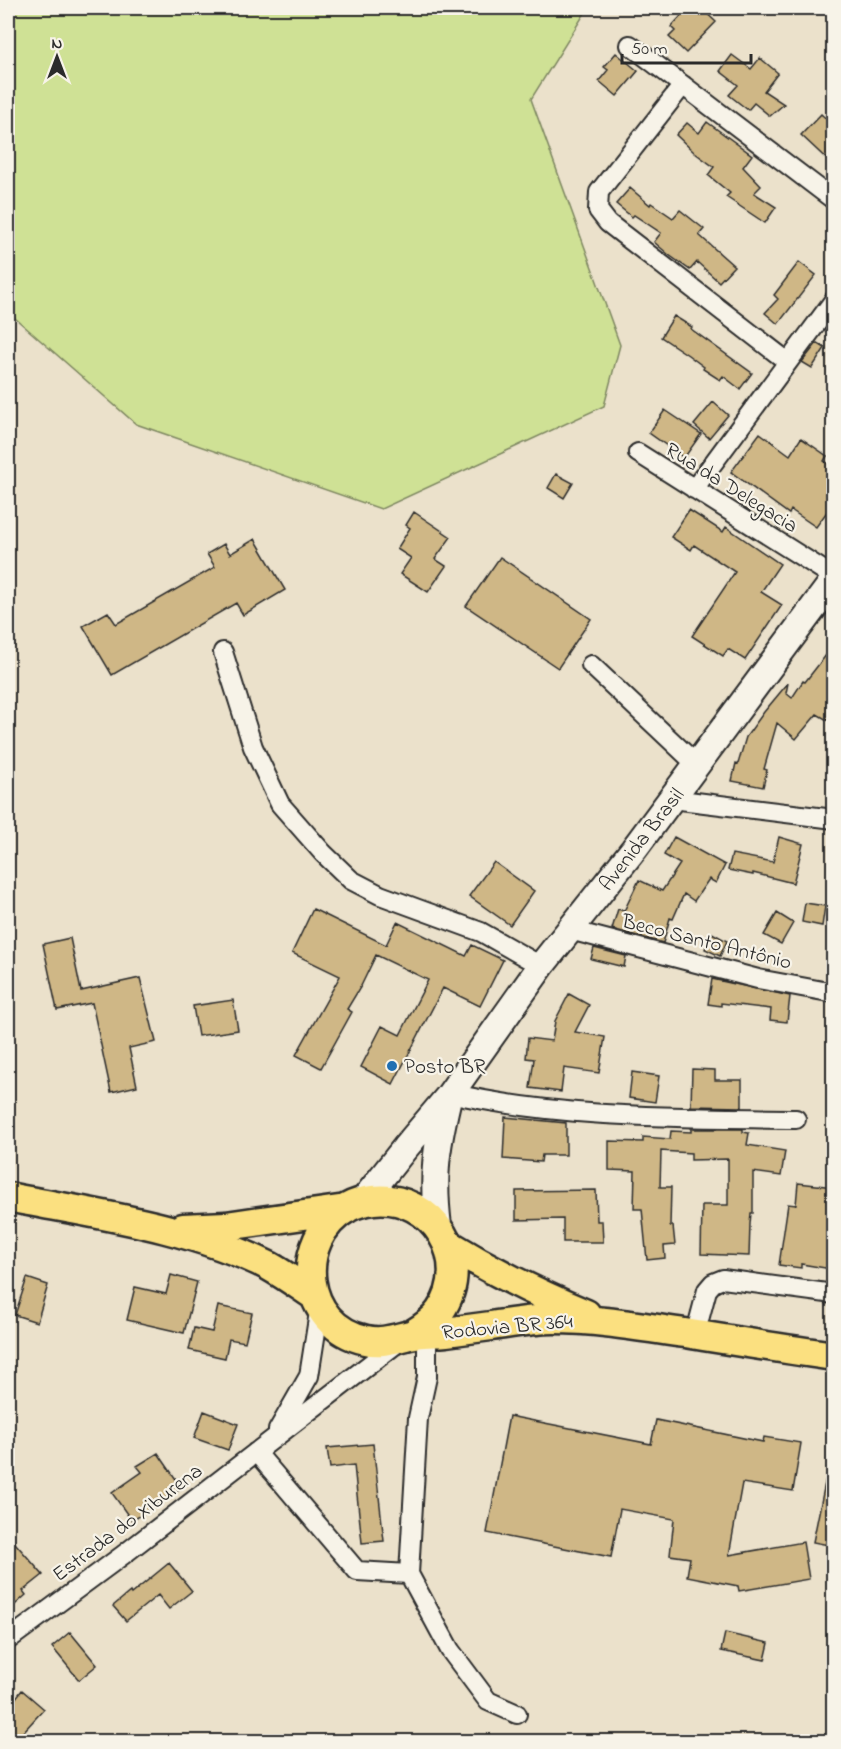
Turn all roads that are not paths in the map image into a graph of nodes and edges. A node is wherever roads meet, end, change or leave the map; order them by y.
1 (630, 45) dead end
2 (683, 86) junction
3 (834, 200) edge
4 (834, 300) edge
5 (788, 362) junction
6 (638, 453) dead end
7 (694, 489) junction
8 (834, 579) edge
9 (223, 652) dead end
10 (591, 665) dead end
11 (697, 765) junction
12 (672, 799) junction
13 (834, 819) edge
14 (570, 930) junction
15 (542, 966) junction
16 (834, 993) edge
17 (449, 1095) junction
18 (796, 1119) dead end
19 (8, 1197) edge
20 (354, 1205) junction
21 (169, 1229) junction
22 (443, 1235) junction
23 (834, 1294) edge
24 (317, 1301) junction
25 (602, 1320) junction
26 (415, 1335) junction
27 (695, 1335) junction
28 (834, 1356) edge
29 (273, 1439) junction
30 (256, 1452) junction
31 (410, 1574) junction
32 (8, 1640) edge
33 (517, 1714) dead end

1 - 2 street
2 - 3 street
2 - 5 street
4 - 5 street
5 - 7 street
6 - 7 street, Rua da Delegacia
7 - 8 street, Rua da Delegacia
8 - 11 street, Avenida Brasil
9 - 15 street
10 - 11 street
11 - 12 street, Avenida Brasil
12 - 13 street
12 - 14 street, Avenida Brasil
14 - 15 street, Avenida Brasil
14 - 16 street, Beco Santo Antônio
15 - 17 street, Avenida Brasil
17 - 18 street
17 - 20 street, Avenida Brasil
17 - 22 street, Avenida Brasil
19 - 21 main road, Rodovia BR 364
20 - 21 main road, Rodovia BR 364
20 - 22 main road, Rodovia BR 364
20 - 24 main road
21 - 24 main road, Rodovia BR 364
22 - 25 main road, Rodovia BR 364
22 - 26 main road, Rodovia BR 364
23 - 27 street
24 - 26 main road, Rodovia BR 364
24 - 29 street, Estrada do Xiburena
25 - 26 main road, Rodovia BR 364
25 - 27 main road, Rodovia BR 364
26 - 29 street, Estrada do Xiburena
26 - 31 street
27 - 28 main road, Rodovia BR 364
29 - 30 street, Estrada do Xiburena
30 - 31 street
30 - 32 street, Estrada do Xiburena
31 - 33 street

